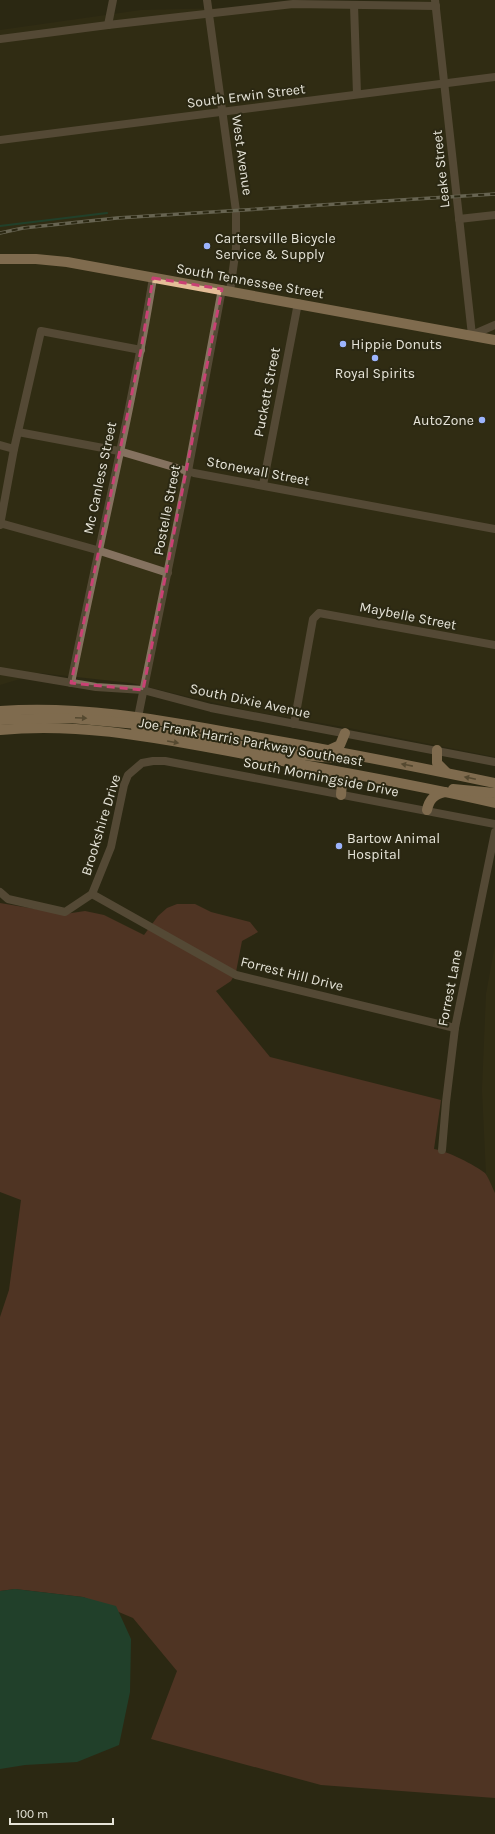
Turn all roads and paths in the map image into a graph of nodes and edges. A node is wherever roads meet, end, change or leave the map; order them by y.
1 (113, 0) edge
2 (207, 0) edge
3 (436, 3) edge
4 (354, 5) junction
5 (209, 13) junction
6 (108, 25) junction
7 (0, 39) edge
8 (495, 77) edge
9 (445, 84) junction
10 (357, 94) junction
11 (223, 112) junction
12 (0, 140) edge
13 (495, 215) edge
14 (459, 218) junction
15 (0, 259) edge
16 (153, 278) junction
17 (226, 290) junction
18 (298, 303) junction
19 (495, 325) edge
20 (472, 335) junction
21 (495, 340) edge
22 (141, 350) junction
23 (18, 432) junction
24 (0, 445) edge
25 (14, 449) junction
26 (119, 451) junction
27 (188, 471) junction
28 (263, 486) junction
29 (0, 524) edge
30 (495, 529) edge
31 (97, 550) junction
32 (168, 574) junction
33 (495, 645) edge
34 (0, 670) edge
35 (71, 683) junction
36 (143, 690) junction
37 (0, 711) edge
38 (0, 720) edge
39 (294, 724) junction
40 (136, 726) junction
41 (0, 730) edge
42 (345, 733) junction
43 (329, 750) junction
44 (437, 750) junction
45 (363, 756) junction
46 (495, 762) edge
47 (142, 763) joint
48 (317, 768) junction
49 (446, 772) junction
50 (495, 783) edge
51 (431, 789) junction
52 (446, 792) junction
53 (495, 793) edge
54 (341, 794) junction
55 (495, 803) edge
56 (427, 810) junction
57 (495, 824) edge
58 (495, 832) edge
59 (0, 892) edge
60 (92, 894) junction
61 (455, 1028) junction
62 (442, 1150) dead end

1 - 6 street
2 - 5 street, West Avenue
3 - 4 street
3 - 9 street, Leake Street
4 - 5 street
4 - 10 street
5 - 6 street
5 - 11 street, West Avenue
6 - 7 street
8 - 9 street, South Erwin Street
9 - 10 street, South Erwin Street
9 - 14 street, Leake Street
10 - 11 street, South Erwin Street
11 - 12 street, South Erwin Street
11 - 17 street, West Avenue
13 - 14 street
14 - 20 street, Leake Street
15 - 16 main road, South Tennessee Street
16 - 17 main road, South Tennessee Street
16 - 22 street, Mc Canless Street
17 - 18 main road, South Tennessee Street
17 - 27 street, Postelle Street
18 - 20 main road, South Tennessee Street
18 - 28 street, Puckett Street
19 - 20 street
20 - 21 main road, South Tennessee Street
22 - 23 street
22 - 26 street, Mc Canless Street
23 - 25 street
23 - 26 street, Stonewall Street
24 - 25 street
25 - 29 street
26 - 27 street, Stonewall Street
26 - 31 street, Mc Canless Street
27 - 28 street, Stonewall Street
27 - 32 street, Postelle Street
28 - 30 street, Stonewall Street
29 - 31 street
31 - 32 street
31 - 35 street, Mc Canless Street
32 - 36 street, Postelle Street
33 - 39 street, Maybelle Street
34 - 35 street, South Dixie Avenue
35 - 36 street, South Dixie Avenue
36 - 39 street, South Dixie Avenue
36 - 40 street, Postelle Street
37 - 40 main road, Joe Frank Harris Parkway Southeast
38 -> 40 main road
39 - 42 street, South Dixie Avenue
40 - 41 main road, Joe Frank Harris Parkway Southeast
40 - 43 main road, Joe Frank Harris Parkway Southeast
40 - 45 main road
40 -> 48 main road, Joe Frank Harris Parkway Southeast
42 - 43 main road
42 - 44 street, South Dixie Avenue
43 - 45 main road, Joe Frank Harris Parkway Southeast
44 - 46 street, South Dixie Avenue
44 - 49 main road
49 -> 45 main road, Joe Frank Harris Parkway Southeast
47 - 54 street, South Morningside Drive
47 - 60 street, Brookshire Drive
48 - 51 main road, Joe Frank Harris Parkway Southeast
48 - 54 main road
50 -> 49 main road, Joe Frank Harris Parkway Southeast
51 - 52 main road, Joe Frank Harris Parkway Southeast
51 - 53 main road
52 - 55 main road, Joe Frank Harris Parkway Southeast
52 - 56 main road
54 - 56 street, South Morningside Drive
56 - 57 street, South Morningside Drive
58 - 61 street, Forrest Lane
59 - 60 street, Brookshire Drive
60 - 61 street, Forrest Hill Drive
61 - 62 street, Forrest Lane

